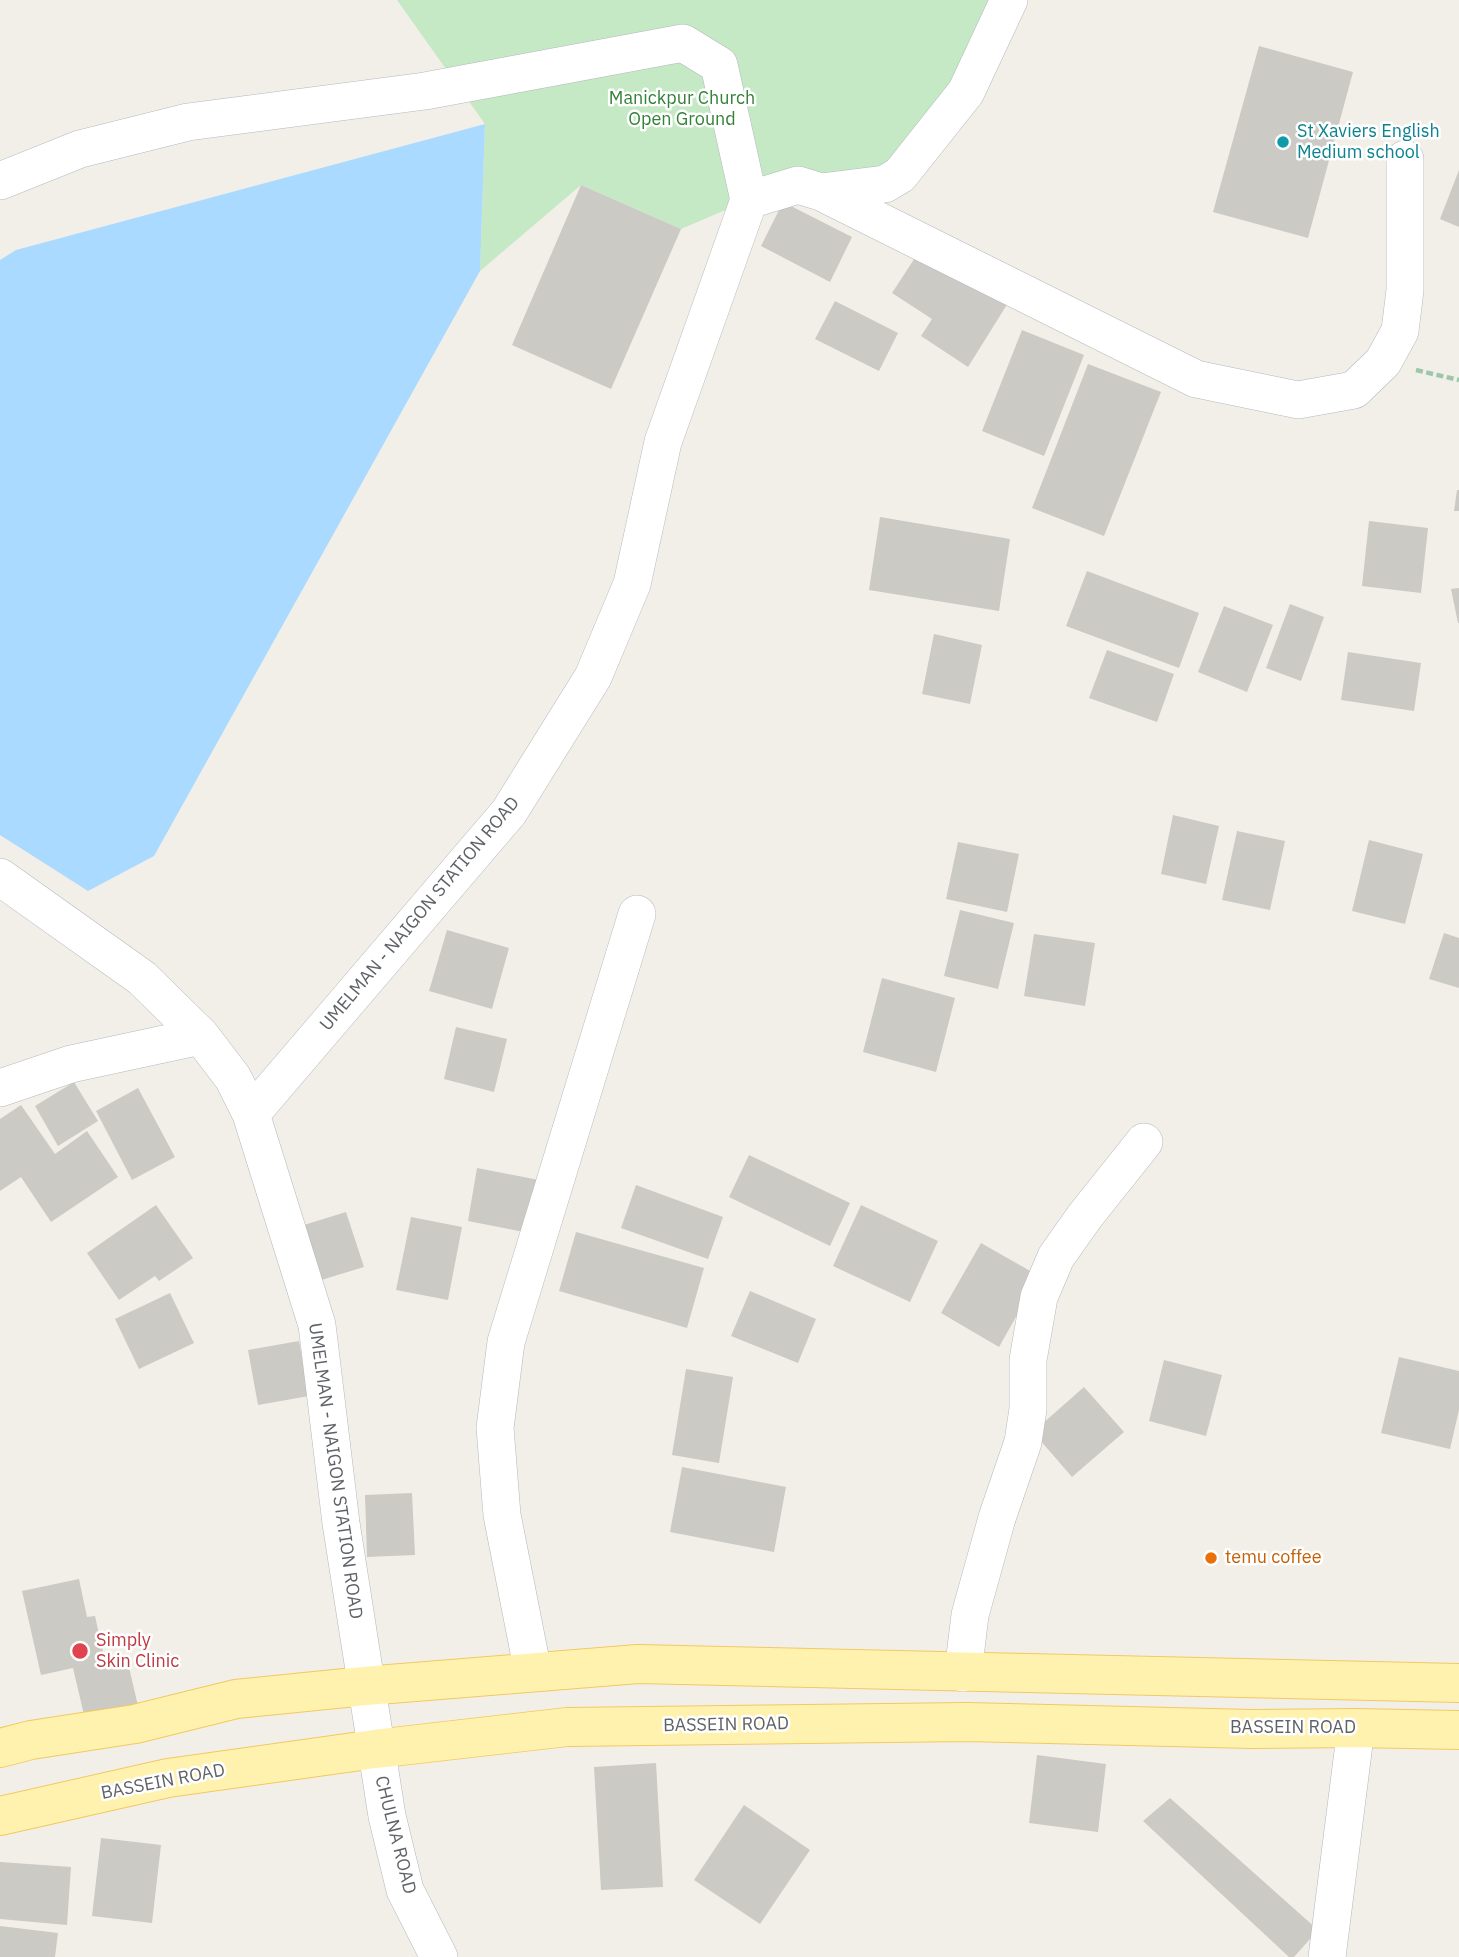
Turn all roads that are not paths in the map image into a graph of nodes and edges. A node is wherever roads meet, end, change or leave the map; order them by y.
1 (1009, 0) edge
2 (1405, 159) dead end
3 (0, 181) edge
4 (821, 192) junction
5 (749, 200) junction
6 (0, 877) edge
7 (637, 914) dead end
8 (201, 1036) junction
9 (0, 1088) edge
10 (251, 1114) junction
11 (1144, 1142) dead end
12 (533, 1672) junction
13 (963, 1673) junction
14 (1459, 1683) edge
15 (365, 1686) junction
16 (1356, 1728) junction
17 (1459, 1730) edge
18 (0, 1748) edge
19 (375, 1749) junction
20 (0, 1816) edge
21 (439, 1957) edge
22 (1327, 1957) edge

1 - 4 street
2 - 4 street
3 - 5 street
4 - 5 street
5 - 10 street, UMELMAN - NAIGON STATION ROAD
6 - 8 street
7 - 12 street
8 - 9 street
8 - 10 street
10 - 15 street, UMELMAN - NAIGON STATION ROAD
11 - 13 street
12 - 13 main road
12 - 15 main road
13 - 14 main road
15 - 18 main road
15 - 19 street, UMELMAN - NAIGON STATION ROAD
16 - 17 main road, BASSEIN ROAD
16 - 19 main road, BASSEIN ROAD
16 - 22 street
19 - 20 main road, BASSEIN ROAD
19 - 21 street, CHULNA ROAD

